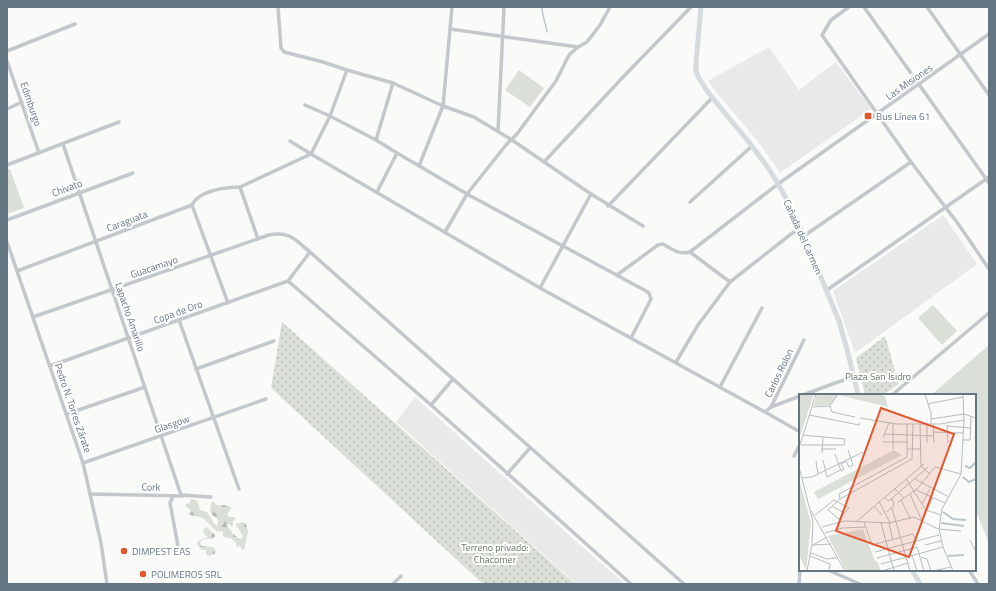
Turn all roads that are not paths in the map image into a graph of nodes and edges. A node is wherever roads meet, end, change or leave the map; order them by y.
1 (278, 7) edge
2 (452, 7) edge
3 (504, 7) edge
4 (610, 7) edge
5 (691, 7) edge
6 (701, 7) edge
7 (849, 7) edge
8 (864, 7) edge
9 (927, 7) edge
10 (76, 24) dead end
11 (450, 29) junction
12 (989, 34) edge
13 (503, 36) junction
14 (578, 47) junction
15 (7, 51) edge
16 (961, 55) junction
17 (7, 61) edge
18 (347, 70) junction
19 (392, 83) junction
20 (918, 84) junction
21 (989, 95) edge
22 (712, 98) junction
23 (22, 102) junction
24 (305, 105) dead end
25 (443, 106) junction
26 (7, 109) edge
27 (877, 114) junction
28 (330, 116) junction
29 (119, 122) dead end
30 (498, 131) junction
31 (290, 140) dead end
32 (376, 140) junction
33 (512, 140) junction
34 (63, 144) junction
35 (752, 146) junction
36 (39, 153) junction
37 (397, 153) junction
38 (311, 154) junction
39 (544, 162) junction
40 (911, 162) junction
41 (7, 165) edge
42 (419, 166) junction
43 (133, 173) dead end
44 (988, 178) edge
45 (989, 182) edge
46 (778, 184) junction
47 (240, 187) junction
48 (79, 192) junction
49 (377, 192) junction
50 (467, 194) junction
51 (591, 194) junction
52 (690, 202) dead end
53 (192, 205) junction
54 (608, 206) junction
55 (946, 207) junction
56 (7, 220) edge
57 (643, 226) dead end
58 (800, 227) junction
59 (445, 232) junction
60 (804, 236) junction
61 (258, 239) junction
62 (7, 242) edge
63 (96, 242) junction
64 (562, 246) junction
65 (310, 252) junction
66 (690, 252) junction
67 (210, 256) junction
68 (989, 269) edge
69 (17, 270) junction
70 (617, 275) junction
71 (288, 281) junction
72 (730, 282) junction
73 (540, 288) junction
74 (112, 290) junction
75 (827, 290) junction
76 (228, 303) junction
77 (762, 308) dead end
78 (989, 313) edge
79 (33, 317) junction
80 (178, 320) junction
81 (128, 338) junction
82 (631, 338) junction
83 (804, 340) dead end
84 (274, 341) dead end
85 (676, 362) junction
86 (50, 366) junction
87 (196, 369) junction
88 (854, 376) junction
89 (453, 379) junction
90 (145, 387) junction
91 (720, 387) junction
92 (806, 394) edge
93 (858, 394) edge
94 (895, 394) edge
95 (799, 396) edge
96 (266, 399) dead end
97 (430, 405) junction
98 (771, 407) junction
99 (765, 412) junction
100 (67, 414) junction
101 (214, 417) junction
102 (799, 431) edge
103 (161, 436) junction
104 (799, 446) edge
105 (530, 448) junction
106 (794, 456) dead end
107 (84, 463) junction
108 (507, 474) junction
109 (239, 489) dead end
110 (90, 494) junction
111 (173, 496) junction
112 (211, 497) joint
113 (178, 546) dead end
114 (800, 571) edge
115 (830, 571) edge
116 (913, 571) edge
117 (970, 571) edge
118 (401, 576) dead end
119 (852, 582) edge
120 (107, 584) edge
121 (393, 584) edge
122 (632, 584) edge
123 (684, 584) edge
124 (799, 584) edge
125 (860, 584) edge
126 (920, 584) edge
127 (978, 584) edge

1 - 18 street
2 - 11 street
3 - 13 street
4 - 14 street
5 - 39 street
6 - 22 street, Cañada del Carmen
7 - 27 street
8 - 20 street
9 - 16 street
10 - 15 street
11 - 13 street
11 - 25 street
12 - 16 street, Las Misiones
13 - 14 street
13 - 30 street
14 - 33 street
16 - 20 street, Las Misiones
16 - 21 street
17 - 23 street, Edimburgo
18 - 19 street
18 - 28 street
19 - 25 street
19 - 32 street
20 - 27 street, Las Misiones
20 - 44 street
22 - 35 street, Cañada del Carmen
22 - 54 street
23 - 26 street
23 - 36 street, Edimburgo
24 - 28 street
25 - 30 street
25 - 42 street
27 - 40 street
27 - 46 street, Las Misiones
28 - 32 street
28 - 38 street
29 - 34 street
30 - 33 street
31 - 38 street
32 - 37 street
33 - 39 street
33 - 50 street
34 - 36 street
34 - 48 street, Lapacho Amarillo
35 - 46 street, Cañada del Carmen
35 - 52 street
36 - 41 street
37 - 42 street
37 - 49 street
38 - 47 street, Caraguata
38 - 49 street
39 - 51 street
40 - 55 street
40 - 60 street
42 - 50 street
43 - 48 street, Chivato
44 - 45 street
44 - 55 street
46 - 58 street, Cañada del Carmen
46 - 66 street, Las Misiones
47 - 53 street, Caraguata
47 - 61 street
48 - 56 street, Chivato
48 - 63 street, Lapacho Amarillo
49 - 59 street
50 - 59 street
50 - 64 street
51 - 54 street
51 - 64 street
53 - 63 street, Caraguata
53 - 67 street
54 - 57 street
55 - 68 street
55 - 75 street
58 - 60 street, Cañada del Carmen
58 - 72 street
59 - 73 street
60 - 75 street, Cañada del Carmen
61 - 65 street, Guacamayo
61 - 67 street, Guacamayo
62 - 69 street, Pedro N. Torres Zárate
63 - 69 street, Caraguata
63 - 74 street, Lapacho Amarillo
64 - 70 street
64 - 73 street
65 - 71 street
65 - 89 street, Guacamayo
66 - 70 street
66 - 72 street
67 - 74 street, Guacamayo
67 - 76 street
69 - 79 street, Pedro N. Torres Zárate
70 - 82 street
71 - 76 street, Copa de Oro
71 - 97 street
72 - 85 street
73 - 82 street
74 - 79 street, Guacamayo
74 - 81 street, Lapacho Amarillo
75 - 88 street, Cañada del Carmen
76 - 80 street, Copa de Oro
77 - 91 street
78 - 94 street
79 - 86 street, Pedro N. Torres Zárate
80 - 81 street, Copa de Oro
80 - 87 street
81 - 86 street, Copa de Oro
81 - 90 street, Lapacho Amarillo
82 - 85 street
83 - 98 street, Carlos Rolon
84 - 87 street
85 - 91 street
86 - 100 street, Pedro N. Torres Zárate
87 - 101 street
88 - 92 street
88 - 93 street, Cañada del Carmen
89 - 97 street
89 - 105 street, Guacamayo
90 - 100 street
90 - 103 street, Lapacho Amarillo
91 - 99 street
95 - 98 street
96 - 101 street, Glasgow
97 - 108 street
98 - 99 street, Carlos Rolon
99 - 102 street
100 - 107 street, Pedro N. Torres Zárate
101 - 103 street, Glasgow
101 - 109 street
103 - 107 street, Glasgow
103 - 112 street, Lapacho Amarillo
104 - 106 street
105 - 108 street
105 - 123 street, Guacamayo
107 - 110 street, Pedro N. Torres Zárate
108 - 122 street
110 - 111 street, Cork
110 - 120 street, Pedro N. Torres Zárate
111 - 112 street, Cork
111 - 113 street
114 - 124 street
115 - 119 street
116 - 126 street
117 - 127 street
118 - 121 street
119 - 125 street

